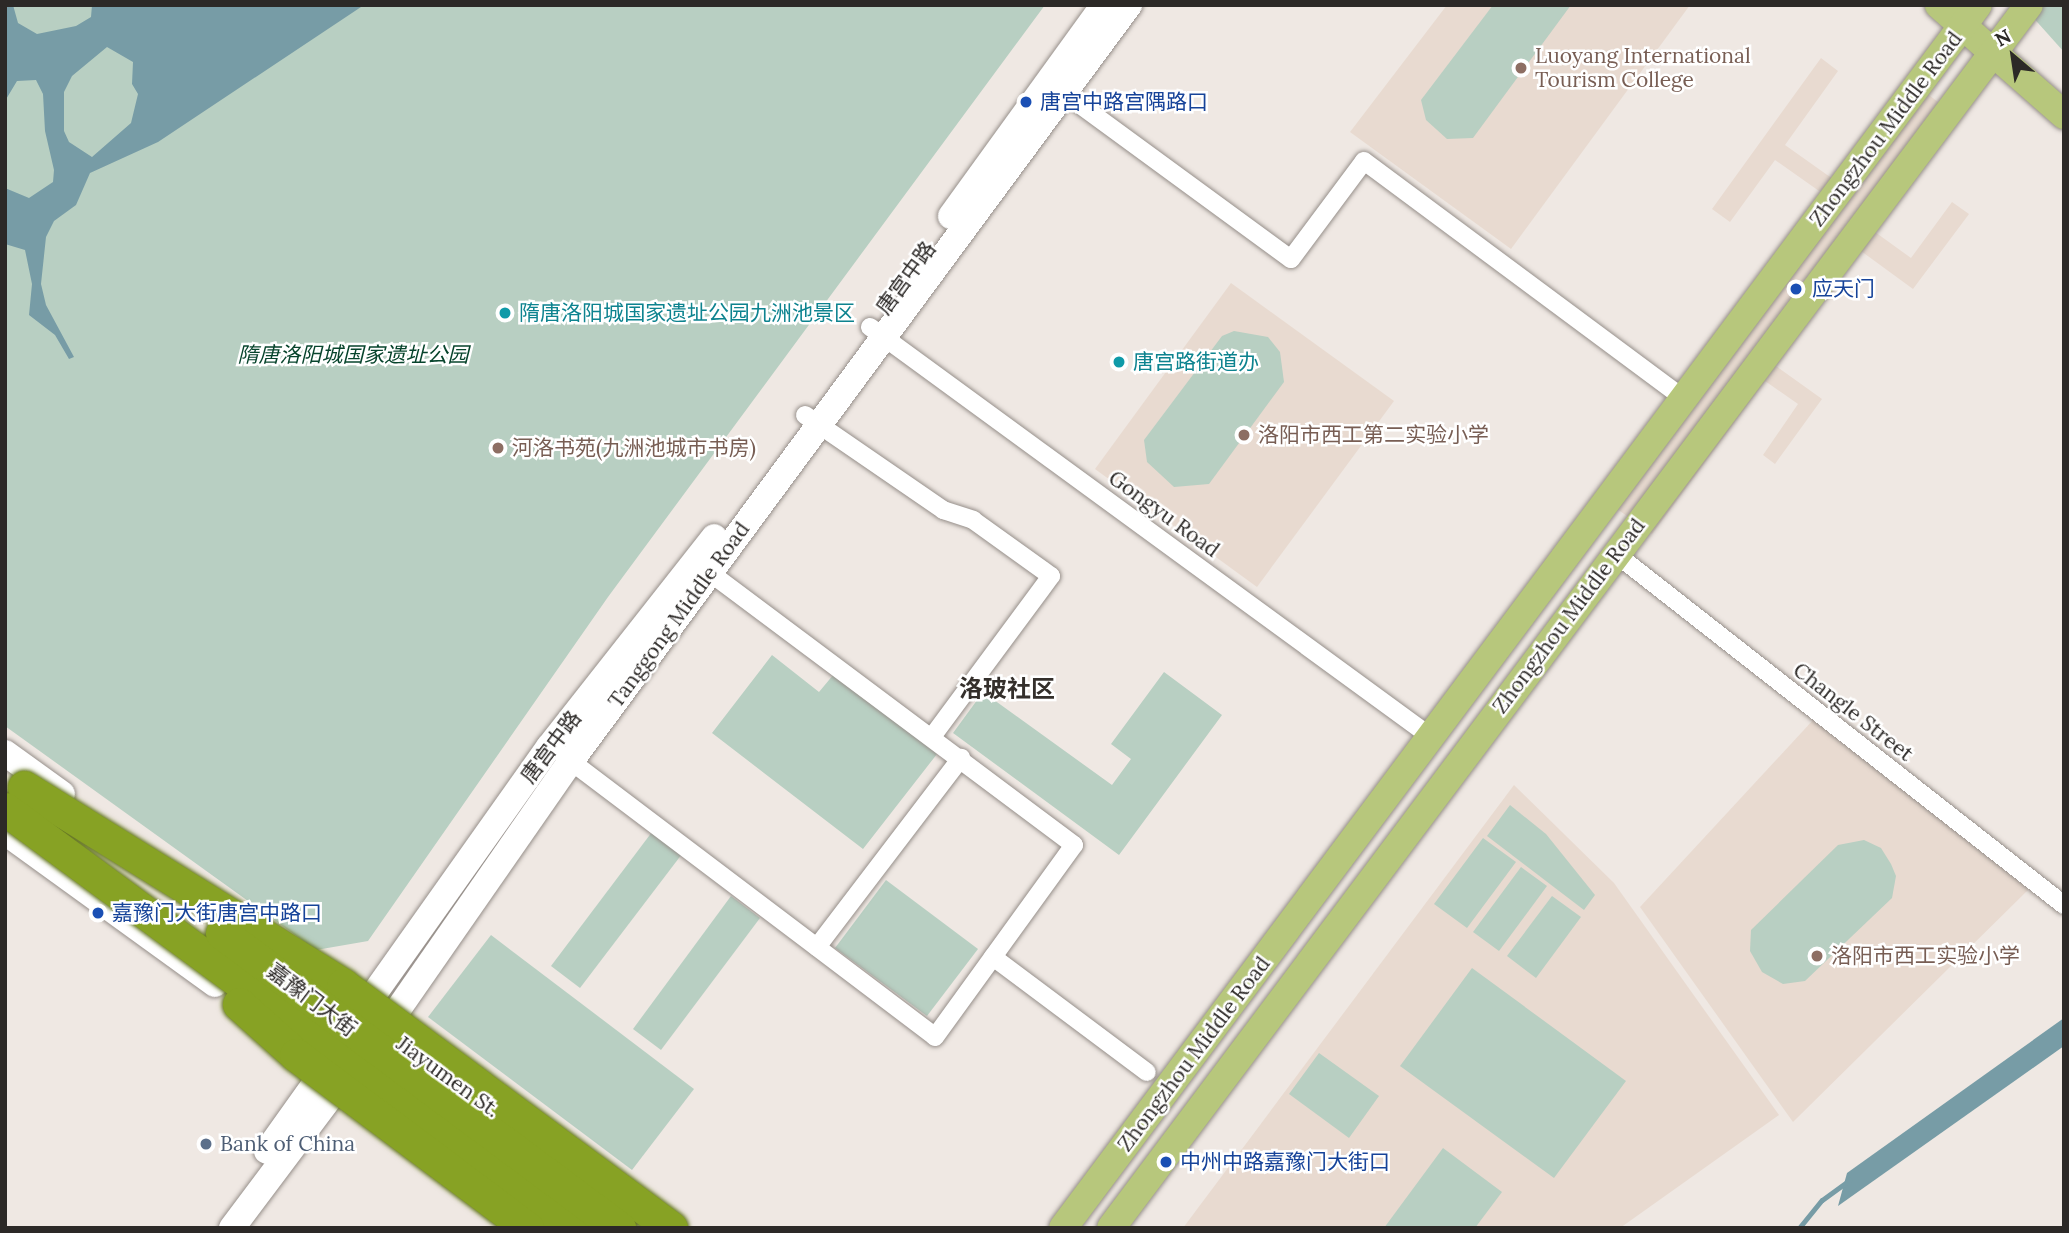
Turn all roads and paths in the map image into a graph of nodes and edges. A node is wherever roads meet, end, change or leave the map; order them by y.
1 (1104, 5) edge
2 (1129, 5) edge
3 (1939, 5) edge
4 (2016, 10) edge
5 (1971, 14) edge
6 (1994, 50) junction
7 (1064, 93) junction
8 (2064, 115) edge
9 (877, 333) junction
10 (1685, 399) junction
11 (812, 420) junction
12 (1616, 554) junction
13 (703, 567) junction
14 (932, 737) junction
15 (1431, 737) junction
16 (5, 753) edge
17 (560, 754) junction
18 (961, 758) junction
19 (12, 790) edge
20 (5, 832) edge
21 (83, 865) junction
22 (2064, 905) edge
23 (817, 947) junction
24 (993, 957) junction
25 (360, 1013) junction
26 (384, 1030) junction
27 (1147, 1072) dead end
28 (335, 1073) junction
29 (211, 1228) edge
30 (232, 1228) edge
31 (527, 1228) edge
32 (550, 1228) edge
33 (573, 1228) edge
34 (619, 1228) edge
35 (653, 1228) edge
36 (671, 1228) edge
37 (1063, 1228) edge
38 (1111, 1228) edge

1 - 9 main road, 唐宫中路
2 - 7 main road, Tanggong Middle Road
3 - 5 main road
4 - 6 main road, Zhongzhou Middle Road
5 - 6 main road
5 - 10 main road, Zhongzhou Middle Road
6 - 8 main road
6 - 12 main road, Zhongzhou Middle Road
7 - 9 main road, Tanggong Middle Road
7 - 10 street
9 - 11 main road, Tanggong Middle Road
9 - 15 street, Gongyu Road
10 - 15 main road, Zhongzhou Middle Road
11 - 13 main road, Tanggong Middle Road
11 - 14 street
12 - 22 street, Changle Street
12 - 38 main road, Zhongzhou Middle Road
13 - 14 street
13 - 17 main road, Tanggong Middle Road
14 - 18 street
15 - 37 main road, Zhongzhou Middle Road
16 - 25 main road, Jiayumen St.
17 - 23 street
17 - 25 main road, 唐宫中路
17 - 26 main road, Tanggong Middle Road
18 - 23 street
18 - 24 street
19 - 21 highway, 嘉豫门大街, bridge
19 - 34 highway, 嘉豫门大街, bridge
19 - 36 highway, bridge
20 - 28 main road
21 - 31 highway, bridge
21 - 33 highway, 嘉豫门大街, bridge
23 - 24 street
24 - 27 street
25 - 26 main road, Jiayumen St.
25 - 28 main road, 唐宫中路
26 - 28 main road, Tanggong Middle Road
26 - 35 main road, Jiayumen St.
28 - 29 main road, 唐宫中路
28 - 30 main road, Tanggong Middle Road
28 - 32 main road

